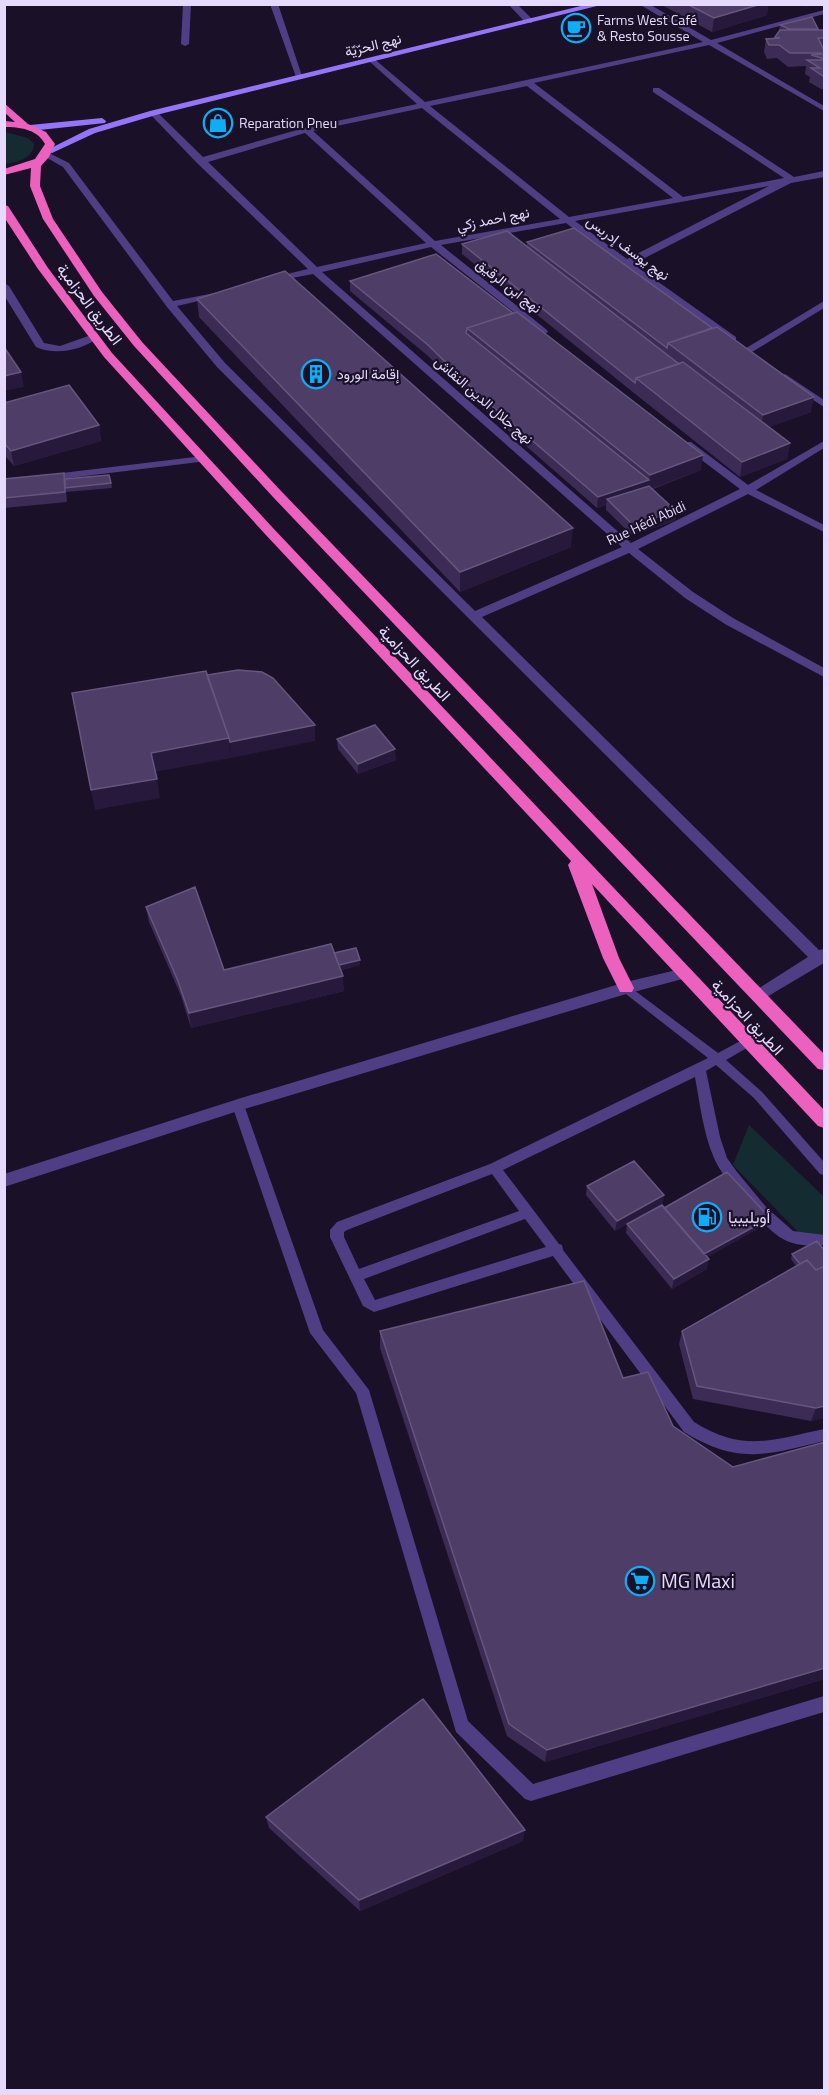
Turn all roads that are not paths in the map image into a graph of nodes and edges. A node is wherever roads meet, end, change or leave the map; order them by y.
1 (187, 4) edge
2 (274, 4) edge
3 (512, 4) edge
4 (601, 4) edge
5 (643, 4) edge
6 (825, 12) edge
7 (530, 21) junction
8 (709, 43) junction
9 (185, 44) dead end
10 (372, 59) junction
11 (300, 77) junction
12 (530, 84) junction
13 (656, 90) dead end
14 (422, 105) junction
15 (4, 106) edge
16 (825, 109) edge
17 (153, 113) junction
18 (4, 124) edge
19 (28, 127) junction
20 (307, 130) junction
21 (46, 154) junction
22 (200, 161) junction
23 (4, 172) edge
24 (825, 174) edge
25 (791, 179) junction
26 (680, 199) junction
27 (4, 208) edge
28 (564, 219) junction
29 (4, 222) edge
30 (27, 244) junction
31 (432, 244) junction
32 (626, 264) junction
33 (314, 270) junction
34 (259, 283) edge
35 (4, 286) edge
36 (226, 292) edge
37 (825, 304) edge
38 (170, 305) junction
39 (94, 337) junction
40 (556, 343) edge
41 (748, 350) junction
42 (757, 357) edge
43 (777, 370) edge
44 (825, 404) edge
45 (674, 434) edge
46 (825, 444) edge
47 (203, 459) junction
48 (4, 483) edge
49 (748, 490) junction
50 (825, 529) edge
51 (630, 548) junction
52 (473, 616) junction
53 (825, 673) edge
54 (569, 850) junction
55 (822, 956) edge
56 (685, 973) junction
57 (626, 988) junction
58 (758, 996) junction
59 (748, 1042) junction
60 (717, 1059) junction
61 (825, 1064) edge
62 (699, 1070) junction
63 (238, 1105) junction
64 (825, 1121) edge
65 (494, 1168) junction
66 (825, 1170) edge
67 (4, 1181) edge
68 (528, 1213) junction
69 (825, 1240) edge
70 (557, 1249) junction
71 (356, 1276) junction
72 (825, 1435) edge
73 (825, 1704) edge

1 - 9 street
2 - 11 street
3 - 7 street
4 - 7 main road, نهج الحرّيّة
5 - 8 street
6 - 8 street
7 - 10 main road, نهج الحرّيّة
8 - 12 street
8 - 16 street
10 - 11 main road, نهج الحرّيّة
10 - 14 street, نهج يوسف إدريس
11 - 17 main road, نهج الحرّيّة
12 - 14 street
12 - 26 street
13 - 25 street
14 - 20 street
14 - 28 street, نهج يوسف إدريس
15 - 19 highway
17 - 19 main road
17 - 21 main road
17 - 22 street, نهج جلال الدين النقاش
18 - 19 highway
19 - 21 highway
20 - 22 street
20 - 31 street, نهج ابن الرقيق
21 - 23 highway
21 - 38 street
21 - 58 highway, الطريق الحزامية
22 - 33 street, نهج جلال الدين النقاش
24 - 25 street, نهج احمد زكي
25 - 26 street, نهج احمد زكي
25 - 32 street
26 - 28 street, نهج احمد زكي
27 - 30 highway, الطريق الحزامية
28 - 31 street, نهج احمد زكي
28 - 32 street, نهج يوسف إدريس
29 - 30 highway
30 - 39 highway, الطريق الحزامية
31 - 33 street, نهج احمد زكي
31 - 40 street, نهج ابن الرقيق
32 - 41 street, نهج يوسف إدريس
33 - 34 street, نهج احمد زكي
33 - 51 street, نهج جلال الدين النقاش
35 - 39 street
36 - 38 street
37 - 41 street
38 - 52 street
39 - 47 highway, الطريق الحزامية
41 - 42 street, نهج يوسف إدريس
43 - 44 street
45 - 49 street
46 - 49 street, Rue Hédi Abidi
47 - 48 street
47 - 54 highway, الطريق الحزامية
49 - 50 street
49 - 51 street, Rue Hédi Abidi
51 - 52 street, Rue Hédi Abidi
51 - 53 street, نهج جلال الدين النقاش
52 - 55 street
54 - 56 highway, الطريق الحزامية
54 - 57 highway
55 - 58 street
56 - 57 street
56 - 59 highway, الطريق الحزامية
57 - 60 lane
57 - 63 street
58 - 61 highway, الطريق الحزامية
59 - 60 lane
59 - 64 highway, الطريق الحزامية
60 - 62 lane
60 - 66 lane
62 - 65 lane
62 - 69 lane
63 - 67 street
63 - 73 lane
65 - 68 lane
65 - 71 lane
68 - 70 lane
68 - 71 lane
70 - 71 lane
70 - 72 lane

